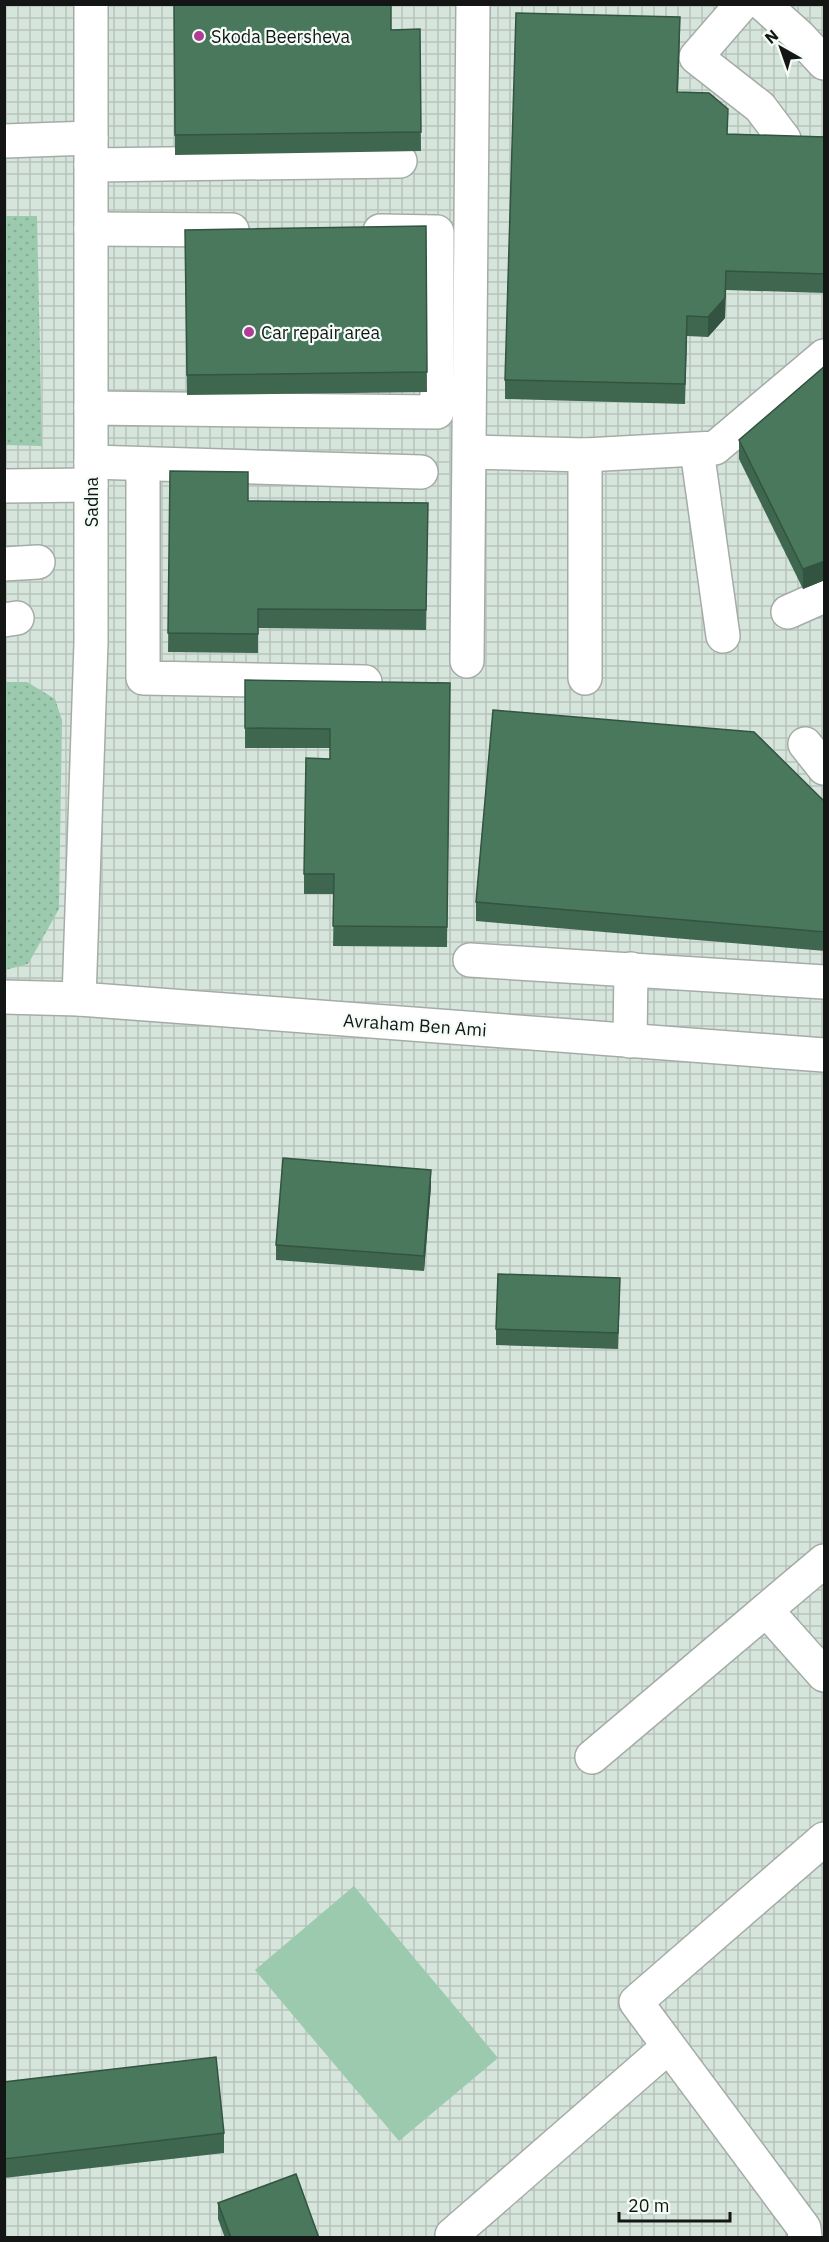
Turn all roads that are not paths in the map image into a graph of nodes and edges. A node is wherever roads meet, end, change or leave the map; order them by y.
1 (91, 4) edge
2 (473, 4) edge
3 (742, 4) edge
4 (763, 4) edge
5 (825, 63) edge
6 (784, 139) edge
7 (4, 141) edge
8 (91, 152) junction
9 (399, 161) edge
10 (91, 229) junction
11 (258, 230) edge
12 (354, 231) edge
13 (825, 356) edge
14 (92, 408) junction
15 (697, 450) junction
16 (470, 452) junction
17 (585, 455) junction
18 (143, 464) junction
19 (422, 472) dead end
20 (91, 474) junction
21 (4, 486) edge
22 (38, 562) dead end
23 (4, 564) edge
24 (825, 596) edge
25 (788, 612) dead end
26 (723, 636) dead end
27 (467, 661) dead end
28 (585, 678) dead end
29 (392, 683) edge
30 (470, 960) dead end
31 (631, 969) junction
32 (825, 982) edge
33 (4, 998) edge
34 (79, 999) junction
35 (630, 1041) junction
36 (825, 1055) edge
37 (825, 1561) edge
38 (766, 1610) junction
39 (825, 1676) edge
40 (592, 1757) dead end
41 (825, 1839) edge
42 (668, 2047) junction
43 (811, 2224) edge
44 (452, 2235) dead end

1 - 8 street, Sadna
2 - 16 street
3 - 6 street
4 - 5 street
7 - 8 street
8 - 9 street
8 - 10 street, Sadna
10 - 11 street
10 - 14 street, Sadna
12 - 14 street
13 - 15 street
14 - 20 street, Sadna
15 - 17 street
15 - 26 street
16 - 17 street
16 - 27 street
17 - 28 street
18 - 19 street
18 - 20 street
18 - 29 street
20 - 21 street
20 - 34 street, Sadna
22 - 23 street
24 - 25 street
30 - 31 street
31 - 32 street
31 - 35 street
33 - 34 street, Avraham Ben Ami
34 - 35 street, Avraham Ben Ami
35 - 36 street, Avraham Ben Ami
37 - 38 street
38 - 39 street
38 - 40 street
41 - 42 street
42 - 43 street
42 - 44 street

